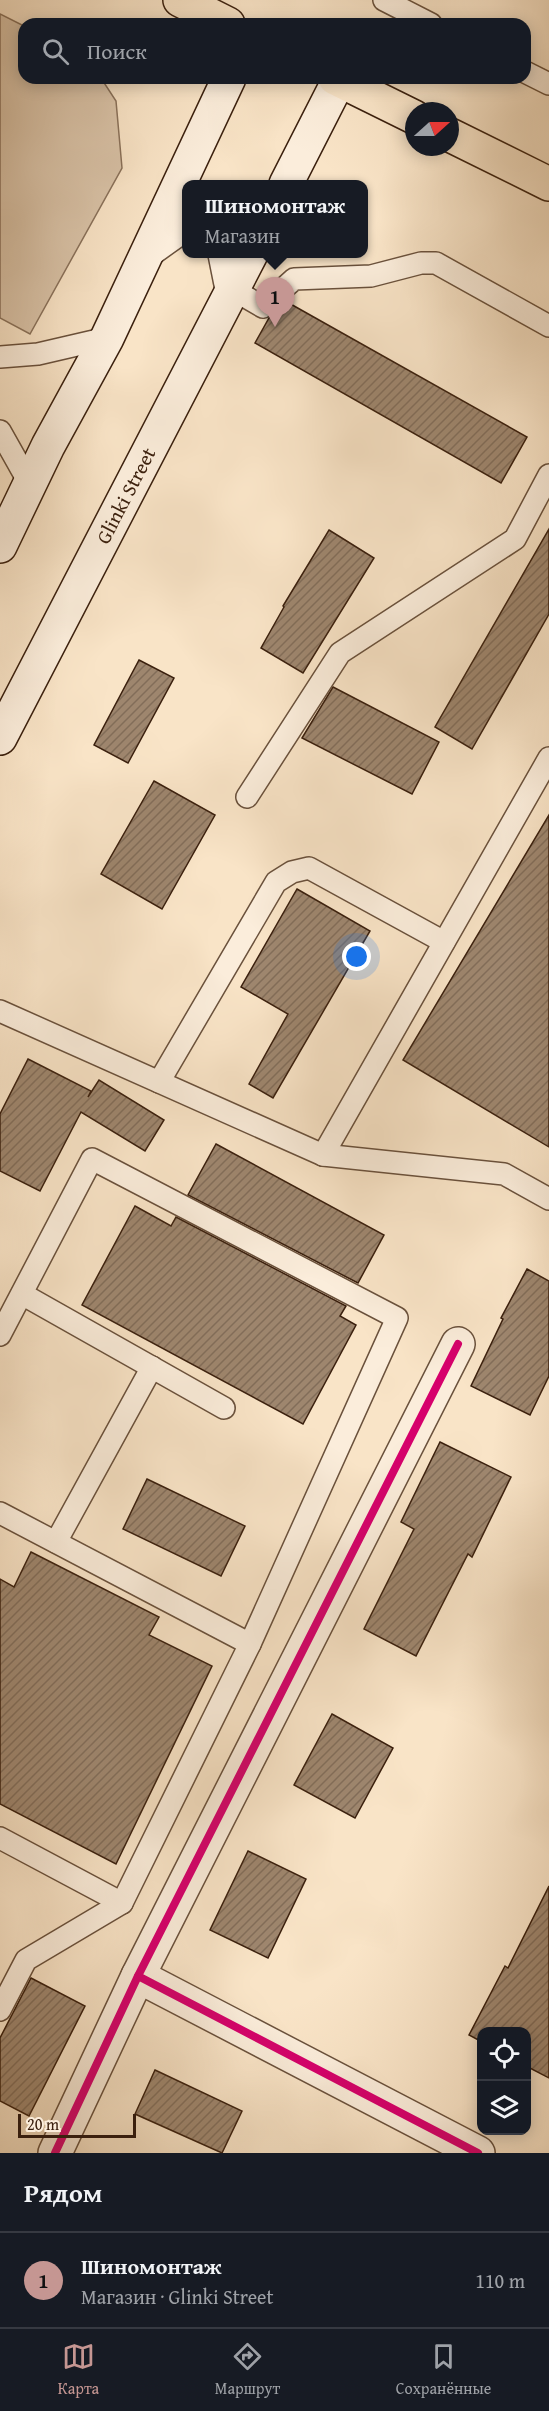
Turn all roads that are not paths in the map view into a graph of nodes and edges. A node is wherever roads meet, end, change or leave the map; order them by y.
1 (180, 0) edge
2 (384, 0) edge
3 (216, 18) edge
4 (419, 18) edge
5 (531, 75) edge
6 (226, 84) edge
7 (335, 84) edge
8 (347, 84) edge
9 (549, 84) edge
10 (405, 113) edge
11 (459, 139) edge
12 (182, 180) edge
13 (182, 180) edge
14 (288, 180) edge
15 (549, 184) edge
16 (182, 228) edge
17 (151, 248) junction
18 (226, 258) edge
19 (248, 258) edge
20 (232, 289) junction
21 (549, 326) edge
22 (106, 338) junction
23 (0, 357) edge
24 (0, 431) edge
25 (549, 475) edge
26 (20, 506) junction
27 (0, 546) edge
28 (0, 738) edge
29 (549, 758) edge
30 (247, 797) dead end
31 (444, 942) junction
32 (0, 1011) edge
33 (159, 1082) junction
34 (323, 1155) junction
35 (549, 1199) edge
36 (22, 1294) junction
37 (0, 1335) edge
38 (459, 1344) dead end
39 (152, 1367) junction
40 (224, 1408) dead end
41 (0, 1513) edge
42 (57, 1542) junction
43 (250, 1644) junction
44 (0, 1838) edge
45 (122, 1903) junction
46 (138, 1976) junction
47 (0, 2010) edge
48 (55, 2153) edge
49 (478, 2153) edge

1 - 3 main road
2 - 4 lane
5 - 9 lane
6 - 12 street
7 - 14 street
8 - 10 main road
11 - 15 main road
13 - 17 street
16 - 17 street
17 - 22 street
18 - 20 street
19 - 20 street, Glinki Street
20 - 21 lane
20 - 28 street, Glinki Street
22 - 23 lane
22 - 26 street
24 - 26 lane
25 - 30 lane
26 - 27 street
29 - 31 lane
31 - 33 lane
31 - 34 lane
32 - 33 lane
33 - 34 lane
34 - 35 lane
36 - 37 lane
36 - 39 lane
36 - 43 lane
38 - 46 street
39 - 40 lane
39 - 42 lane
41 - 42 lane
42 - 43 lane
43 - 45 lane
44 - 45 lane
45 - 47 lane
46 - 48 street
46 - 49 street

